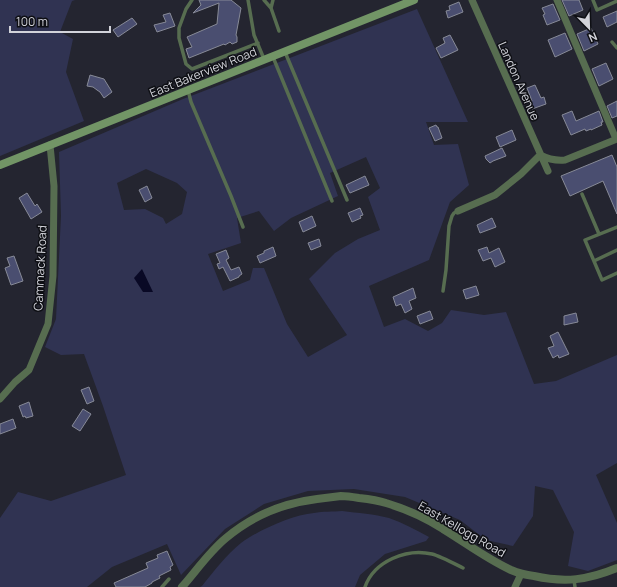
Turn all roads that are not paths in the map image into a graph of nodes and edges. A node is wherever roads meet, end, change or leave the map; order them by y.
1 (192, 0) edge
2 (248, 0) edge
3 (264, 0) edge
4 (273, 0) edge
5 (414, 0) edge
6 (472, 0) edge
7 (557, 0) edge
8 (593, 0) edge
9 (617, 1) edge
10 (271, 8) junction
11 (279, 31) dead end
12 (612, 42) dead end
13 (258, 43) junction
14 (617, 48) edge
15 (285, 52) junction
16 (273, 57) junction
17 (264, 60) junction
18 (188, 90) junction
19 (617, 139) edge
20 (50, 145) junction
21 (540, 155) junction
22 (0, 165) edge
23 (548, 171) dead end
24 (582, 194) dead end
25 (347, 200) dead end
26 (332, 201) dead end
27 (458, 211) joint
28 (243, 227) dead end
29 (617, 227) edge
30 (599, 234) junction
31 (617, 250) edge
32 (594, 260) junction
33 (617, 273) edge
34 (443, 291) dead end
35 (0, 399) edge
36 (463, 568) dead end
37 (617, 568) edge
38 (521, 574) junction
39 (170, 579) dead end
40 (574, 583) edge
41 (162, 587) edge
42 (182, 587) edge
43 (366, 587) edge
44 (515, 587) edge

1 - 13 lane
2 - 13 lane
3 - 10 lane
4 - 10 lane
5 - 15 main road, East Bakerview Road
6 - 21 street, Landon Avenue
7 - 19 street
8 - 9 lane
10 - 11 lane
12 - 14 lane
13 - 17 lane
15 - 16 main road, East Bakerview Road
15 - 25 lane
16 - 17 main road, East Bakerview Road
16 - 26 lane
17 - 18 main road, East Bakerview Road
18 - 20 main road, East Bakerview Road
18 - 28 lane
19 - 21 street
20 - 22 main road, East Bakerview Road
20 - 35 street, Cammack Road
21 - 23 street, Landon Avenue
21 - 27 street
24 - 30 lane
27 - 34 lane
29 - 30 lane
30 - 32 lane
31 - 32 lane
32 - 33 lane
36 - 43 lane
37 - 40 street, East Kellogg Road
38 - 40 street, East Kellogg Road
38 - 42 street, East Kellogg Road
38 - 44 street
39 - 41 lane

